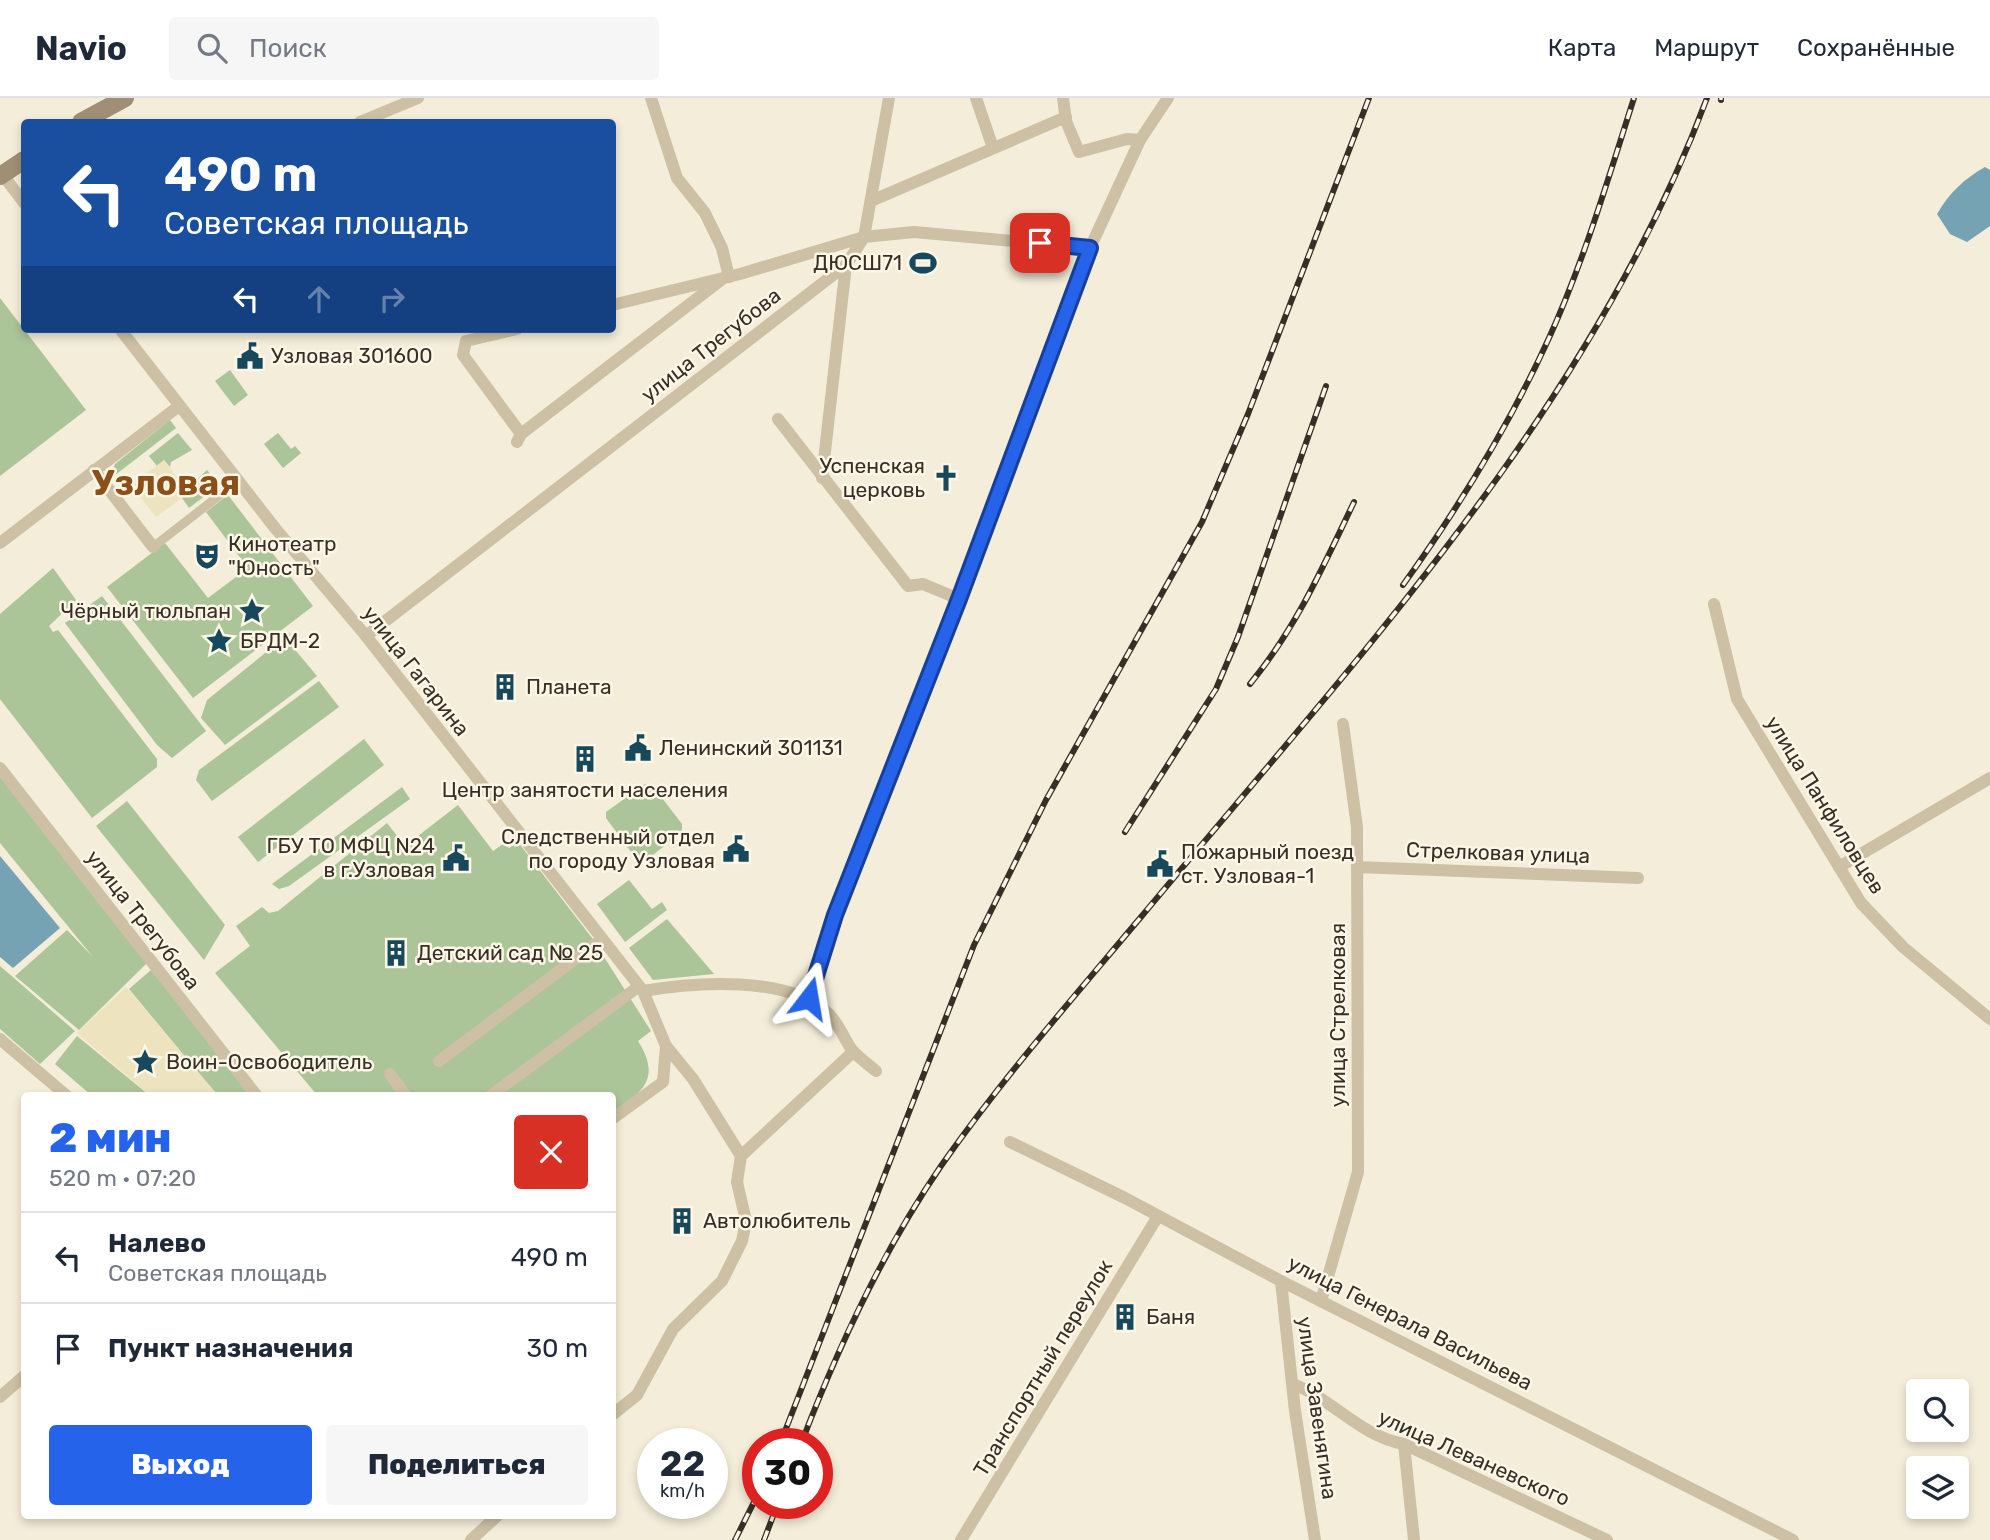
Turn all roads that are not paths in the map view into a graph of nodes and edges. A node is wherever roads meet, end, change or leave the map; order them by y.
1 (125, 98) edge
2 (418, 98) edge
3 (651, 98) edge
4 (890, 98) edge
5 (976, 98) edge
6 (1063, 98) edge
7 (1168, 98) edge
8 (388, 117) edge
9 (1066, 117) junction
10 (86, 119) edge
11 (1140, 140) junction
12 (993, 148) junction
13 (21, 162) edge
14 (1, 174) edge
15 (21, 200) edge
16 (871, 201) junction
17 (864, 237) junction
18 (1090, 248) junction
19 (846, 265) junction
20 (727, 277) junction
21 (616, 305) edge
22 (123, 333) edge
23 (465, 335) edge
24 (179, 406) junction
25 (778, 419) dead end
26 (94, 470) junction
27 (822, 478) junction
28 (238, 481) junction
29 (0, 543) edge
30 (153, 547) joint
31 (959, 599) junction
32 (1714, 604) dead end
33 (366, 636) junction
34 (1343, 724) dead end
35 (0, 768) edge
36 (1990, 778) edge
37 (1357, 867) junction
38 (1839, 867) junction
39 (1638, 878) dead end
40 (602, 939) junction
41 (640, 990) junction
42 (809, 998) junction
43 (1990, 1020) edge
44 (0, 1039) edge
45 (666, 1046) junction
46 (853, 1052) junction
47 (439, 1061) dead end
48 (876, 1072) dead end
49 (390, 1074) dead end
50 (62, 1092) edge
51 (254, 1092) edge
52 (403, 1092) edge
53 (496, 1092) edge
54 (616, 1116) edge
55 (1010, 1142) dead end
56 (741, 1156) junction
57 (1157, 1216) junction
58 (1281, 1281) junction
59 (1321, 1301) junction
60 (21, 1378) edge
61 (1293, 1384) junction
62 (0, 1396) edge
63 (616, 1412) edge
64 (1404, 1444) junction
65 (494, 1519) edge
66 (471, 1540) edge
67 (961, 1540) edge
68 (1315, 1540) edge
69 (1414, 1540) edge
70 (1606, 1540) edge
71 (1793, 1540) edge

1 - 10 main road
2 - 8 street
3 - 20 street
4 - 16 street
5 - 12 street
6 - 9 street
7 - 11 street
9 - 11 street
9 - 12 street
11 - 18 street
12 - 16 street
13 - 14 main road
14 - 15 street
16 - 17 street
17 - 18 street
17 - 19 street, улица Трегубова
17 - 20 street, улица Трегубова
18 - 31 street
19 - 27 street
19 - 33 street, улица Трегубова
20 - 21 street, улица Трегубова
20 - 23 street
22 - 24 street, улица Гагарина
24 - 26 street
24 - 28 street, улица Гагарина
25 - 27 street
26 - 29 street
26 - 30 street
27 - 31 street
28 - 30 street
28 - 33 street, улица Гагарина
31 - 42 street
32 - 38 street, улица Панфиловцев
33 - 40 street, улица Гагарина
34 - 37 street, улица Стрелковая
35 - 51 street, улица Трегубова
36 - 38 street
37 - 39 street, Стрелковая улица
37 - 59 street, улица Стрелковая
38 - 43 street, улица Панфиловцев
40 - 41 street, улица Гагарина
40 - 47 street
41 - 42 street
41 - 45 street, улица Гагарина
41 - 53 street
42 - 46 street
44 - 50 street
45 - 54 street
45 - 56 street
46 - 48 street
46 - 56 street
49 - 52 street
55 - 57 street, улица Генерала Васильева
56 - 63 street
57 - 58 street, улица Генерала Васильева
57 - 67 street, Транспортный переулок
58 - 59 street, улица Генерала Васильева
58 - 61 street, улица Завенягина
59 - 71 street, улица Генерала Васильева
60 - 62 street
61 - 64 street, улица Леваневского
61 - 68 street, улица Завенягина
64 - 69 street
64 - 70 street, улица Леваневского
65 - 66 street

